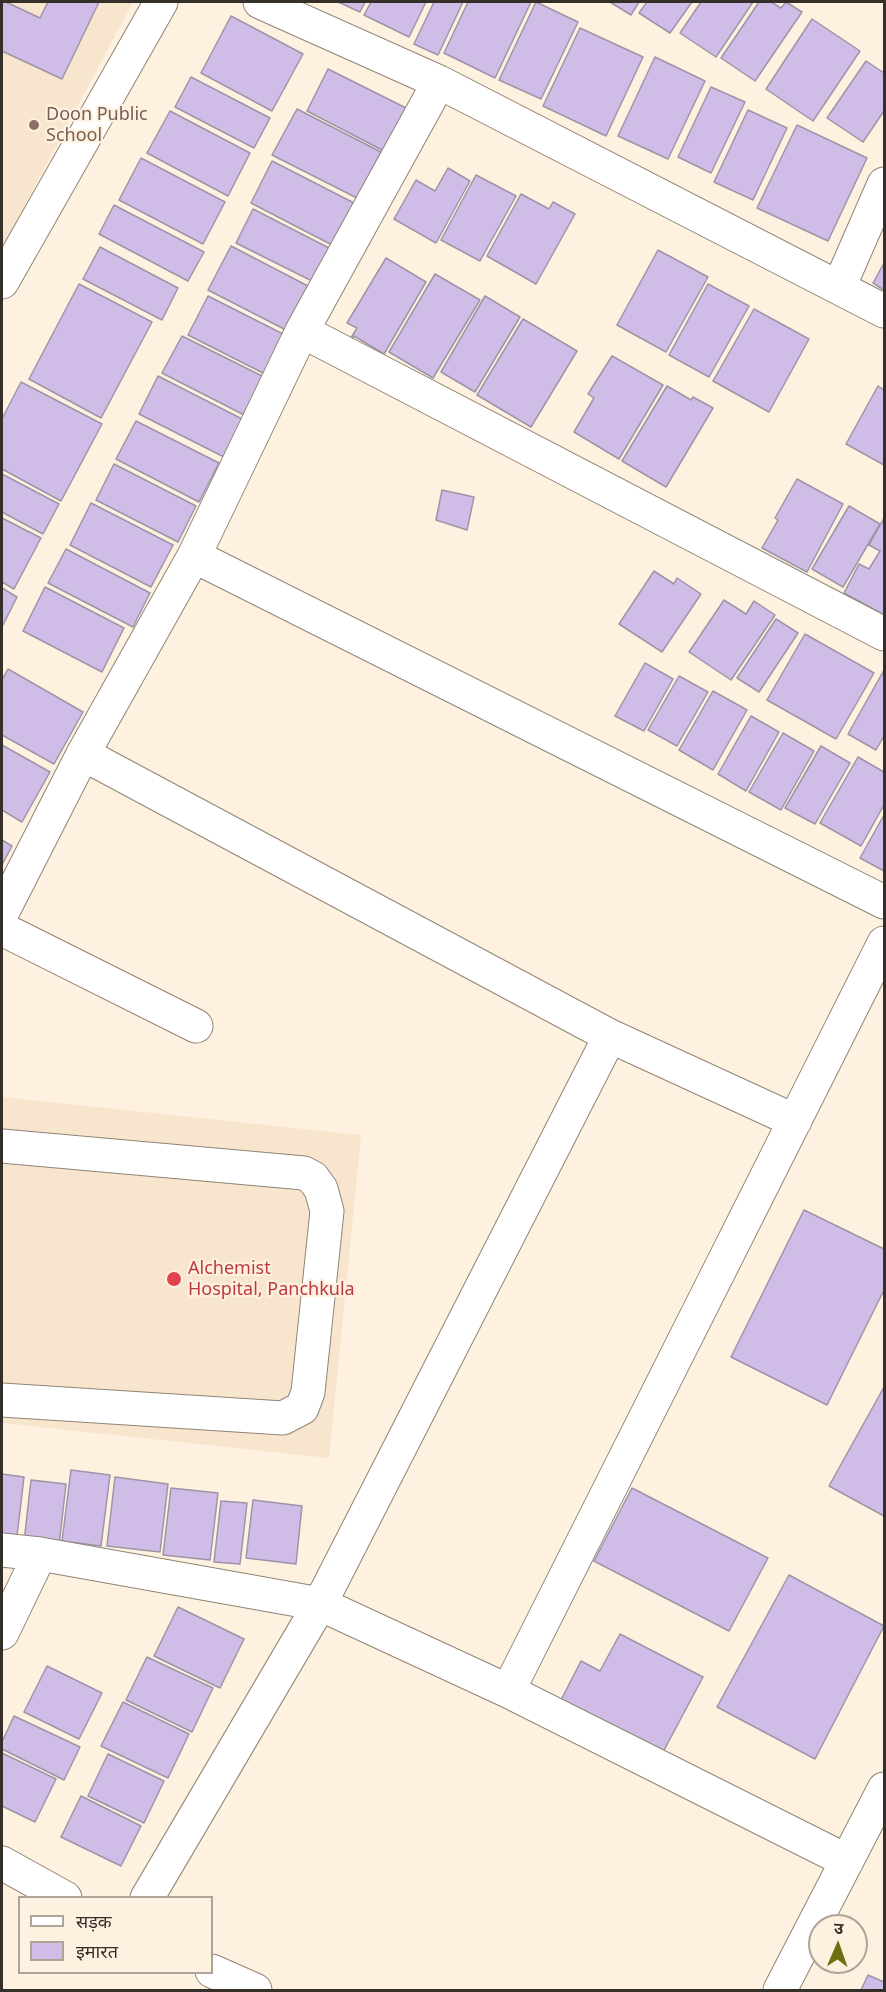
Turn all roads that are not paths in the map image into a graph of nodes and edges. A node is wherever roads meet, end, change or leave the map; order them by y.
1 (160, 2) edge
2 (260, 2) edge
3 (440, 82) junction
4 (885, 184) edge
5 (2, 282) edge
6 (839, 287) junction
7 (885, 311) edge
8 (302, 331) junction
9 (194, 556) junction
10 (885, 634) edge
11 (83, 754) junction
12 (885, 902) edge
13 (2, 912) edge
14 (2, 929) edge
15 (885, 943) edge
16 (196, 1026) dead end
17 (610, 1036) junction
18 (795, 1121) junction
19 (2, 1146) edge
20 (2, 1400) edge
21 (2, 1550) edge
22 (40, 1554) junction
23 (320, 1604) junction
24 (2, 1633) edge
25 (508, 1691) junction
26 (885, 1789) edge
27 (847, 1861) junction
28 (2, 1863) edge
29 (61, 1896) edge
30 (148, 1896) edge
31 (213, 1971) edge
32 (255, 1990) edge
33 (780, 1990) edge

1 - 5 street
2 - 3 street
3 - 6 street
3 - 8 street
4 - 6 street
6 - 7 street
8 - 9 street
8 - 10 street
9 - 11 street
9 - 12 street
11 - 13 street
11 - 17 street
14 - 16 street
15 - 18 street
17 - 18 street
17 - 23 street
18 - 25 street
19 - 20 street
21 - 22 street
22 - 23 street
22 - 24 street
23 - 25 street
23 - 30 street
25 - 27 street
26 - 27 street
27 - 33 street
28 - 29 street
31 - 32 street

